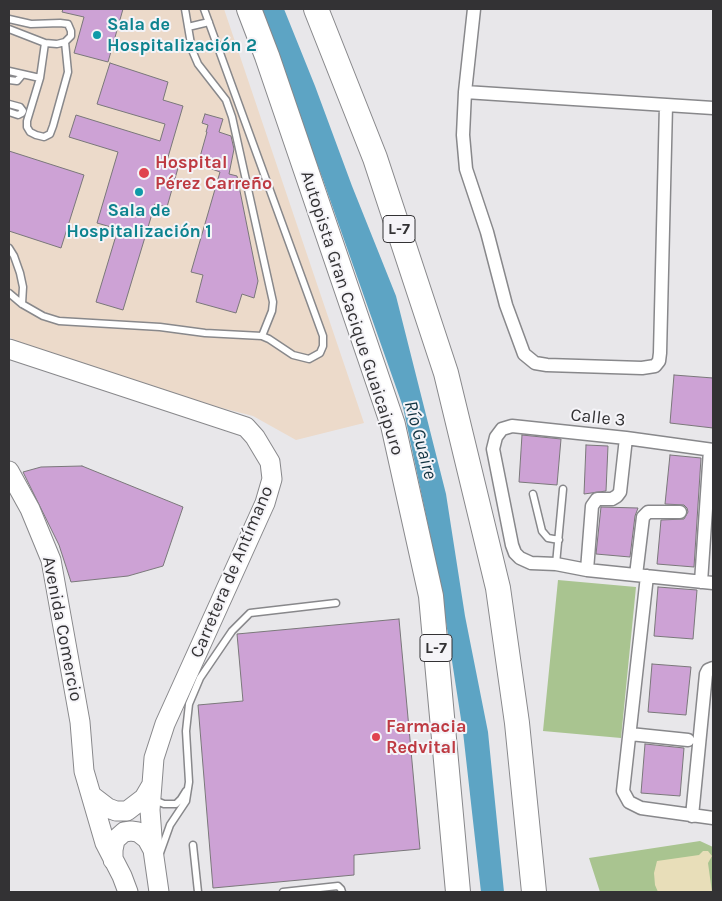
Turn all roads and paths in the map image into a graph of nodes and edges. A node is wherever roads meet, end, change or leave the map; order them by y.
1 (184, 9) edge
2 (204, 9) edge
3 (249, 9) edge
4 (316, 9) edge
5 (474, 9) edge
6 (9, 19) edge
7 (209, 22) junction
8 (188, 27) junction
9 (9, 30) edge
10 (65, 42) junction
11 (45, 43) junction
12 (9, 71) edge
13 (22, 74) junction
14 (40, 78) junction
15 (9, 80) edge
16 (465, 92) junction
17 (9, 104) edge
18 (666, 105) junction
19 (713, 108) edge
20 (9, 112) edge
21 (9, 248) edge
22 (9, 293) edge
23 (22, 304) junction
24 (262, 336) junction
25 (9, 348) edge
26 (626, 438) junction
27 (712, 450) edge
28 (9, 471) edge
29 (563, 489) dead end
30 (533, 494) dead end
31 (680, 512) dead end
32 (559, 540) junction
33 (556, 564) junction
34 (587, 570) junction
35 (642, 575) junction
36 (707, 582) edge
37 (336, 603) dead end
38 (713, 668) edge
39 (630, 734) junction
40 (694, 740) junction
41 (713, 742) edge
42 (190, 782) junction
43 (150, 792) junction
44 (92, 795) junction
45 (692, 816) junction
46 (713, 818) edge
47 (193, 845) dead end
48 (154, 858) junction
49 (113, 860) junction
50 (309, 891) edge
51 (128, 892) edge
52 (159, 892) edge
53 (198, 892) edge
54 (285, 892) edge
55 (342, 892) edge
56 (458, 892) edge
57 (534, 892) edge

1 - 8 lane
2 - 7 lane
3 - 56 highway, Autopista Gran Cacique Guaicaipuro / L-7
4 - 57 highway, L-7
5 - 16 street
6 - 10 lane
7 - 8 lane
7 - 24 lane
8 - 24 lane
9 - 11 lane
10 - 11 lane
10 - 14 lane
11 - 14 lane
12 - 13 lane
13 - 14 lane
13 - 15 lane
16 - 18 street
16 - 18 street
17 - 20 lane
18 - 19 street
21 - 23 lane
22 - 23 lane
23 - 24 lane
25 - 43 main road, Carretera de Antímano
26 - 27 street, Calle 3
26 - 33 street, Calle 3
26 - 34 street
27 - 36 street
28 - 44 main road, Avenida Comercio
29 - 32 lane
30 - 32 lane
31 - 35 street
32 - 33 lane
33 - 34 street
34 - 35 street
35 - 36 street
35 - 39 street
37 - 42 lane
38 - 40 street
39 - 40 street
39 - 45 street
40 - 41 street
40 - 45 street
42 - 43 lane
42 - 48 lane
43 - 44 main road
43 - 48 main road, Carretera de Antímano
44 - 49 main road, Avenida Comercio
45 - 46 street
47 - 53 lane
48 - 49 main road
48 - 52 main road, Carretera de Antímano
49 - 51 main road, Avenida Comercio
50 - 54 lane
50 - 55 lane

